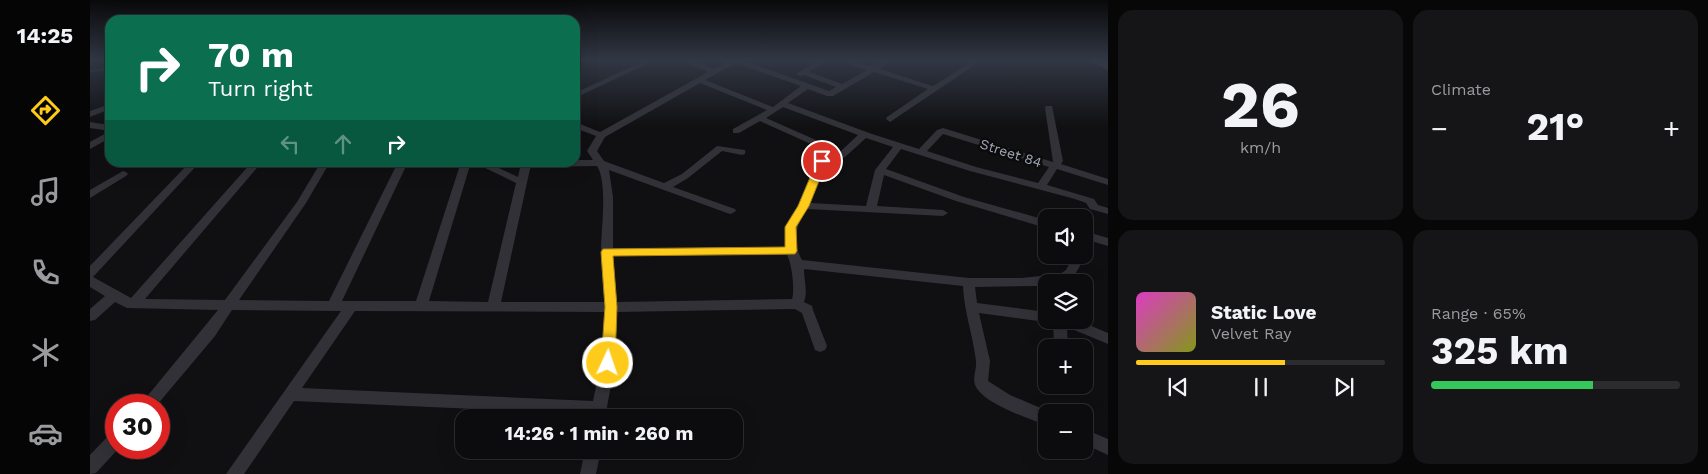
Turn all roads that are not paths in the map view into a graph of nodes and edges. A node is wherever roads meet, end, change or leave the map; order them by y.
1 (605, 82) edge
2 (695, 82) edge
3 (704, 82) edge
4 (796, 82) edge
5 (831, 82) edge
6 (853, 82) edge
7 (914, 82) edge
8 (944, 82) edge
9 (806, 86) junction
10 (844, 87) junction
11 (936, 89) junction
12 (580, 94) edge
13 (782, 104) junction
14 (105, 108) edge
15 (1049, 108) dead end
16 (774, 110) junction
17 (90, 114) edge
18 (758, 118) junction
19 (890, 119) dead end
20 (90, 125) edge
21 (105, 127) edge
22 (580, 127) edge
23 (736, 131) dead end
24 (601, 134) junction
25 (866, 134) junction
26 (105, 137) edge
27 (899, 145) junction
28 (90, 146) edge
29 (742, 152) dead end
30 (921, 152) junction
31 (822, 161) dead end
32 (580, 163) edge
33 (599, 163) junction
34 (191, 167) edge
35 (254, 167) edge
36 (323, 167) edge
37 (401, 167) edge
38 (464, 167) edge
39 (488, 167) edge
40 (527, 167) edge
41 (1056, 167) junction
42 (880, 170) junction
43 (123, 174) dead end
44 (522, 182) junction
45 (1108, 182) edge
46 (665, 188) junction
47 (1040, 188) junction
48 (90, 195) edge
49 (804, 206) junction
50 (871, 209) junction
51 (731, 211) dead end
52 (1108, 211) edge
53 (943, 213) dead end
54 (1038, 222) edge
55 (1093, 238) edge
56 (1108, 242) edge
57 (791, 251) junction
58 (607, 252) junction
59 (798, 264) junction
60 (1075, 264) edge
61 (90, 274) edge
62 (90, 281) edge
63 (969, 282) junction
64 (114, 296) junction
65 (134, 303) junction
66 (797, 304) junction
67 (229, 305) junction
68 (421, 305) junction
69 (333, 306) junction
70 (351, 306) junction
71 (493, 306) junction
72 (611, 307) junction
73 (970, 307) junction
74 (90, 316) edge
75 (1038, 316) edge
76 (1084, 329) edge
77 (1108, 339) edge
78 (820, 346) dead end
79 (157, 394) edge
80 (290, 394) junction
81 (533, 409) edge
82 (599, 409) edge
83 (1038, 414) edge
84 (1093, 440) edge
85 (1108, 447) edge
86 (105, 451) edge
87 (590, 459) edge
88 (90, 467) edge
89 (234, 474) edge
90 (588, 474) edge

1 - 12 street
2 - 24 street
3 - 16 street
4 - 9 street
5 - 10 street
6 - 10 street
7 - 11 street
8 - 11 street
9 - 10 street
9 - 13 street
11 - 19 street
13 - 16 street
13 - 25 street
14 - 17 street
15 - 41 street
16 - 18 street
18 - 23 street
18 - 25 street
20 - 21 street
22 - 24 street
24 - 33 street
25 - 27 street
26 - 28 street
27 - 30 street
27 - 42 street
29 - 46 street
30 - 41 street, Street 84
30 - 47 street
31 - 49 street
32 - 33 street
33 - 46 street
33 - 58 street
34 - 61 street
35 - 65 street
36 - 67 street
37 - 69 street
38 - 68 street
39 - 44 street
40 - 44 street
41 - 45 street, Street 84
41 - 47 street
42 - 50 street
42 - 54 street
43 - 48 street
44 - 71 street
46 - 51 street
47 - 52 street
49 - 50 street
49 - 57 street
50 - 53 street
55 - 56 street
57 - 58 street
57 - 59 street
58 - 72 street
59 - 63 street
59 - 66 street
60 - 63 street
62 - 64 street
63 - 73 street
64 - 65 street
64 - 74 street
65 - 67 street
66 - 72 street
66 - 78 street
67 - 69 street
67 - 79 street
68 - 70 street
68 - 71 street
69 - 70 street
70 - 80 street
71 - 72 street
72 - 82 street
73 - 75 street
73 - 83 street
76 - 77 street
80 - 81 street
80 - 89 street
84 - 85 street
86 - 88 street
87 - 90 street

